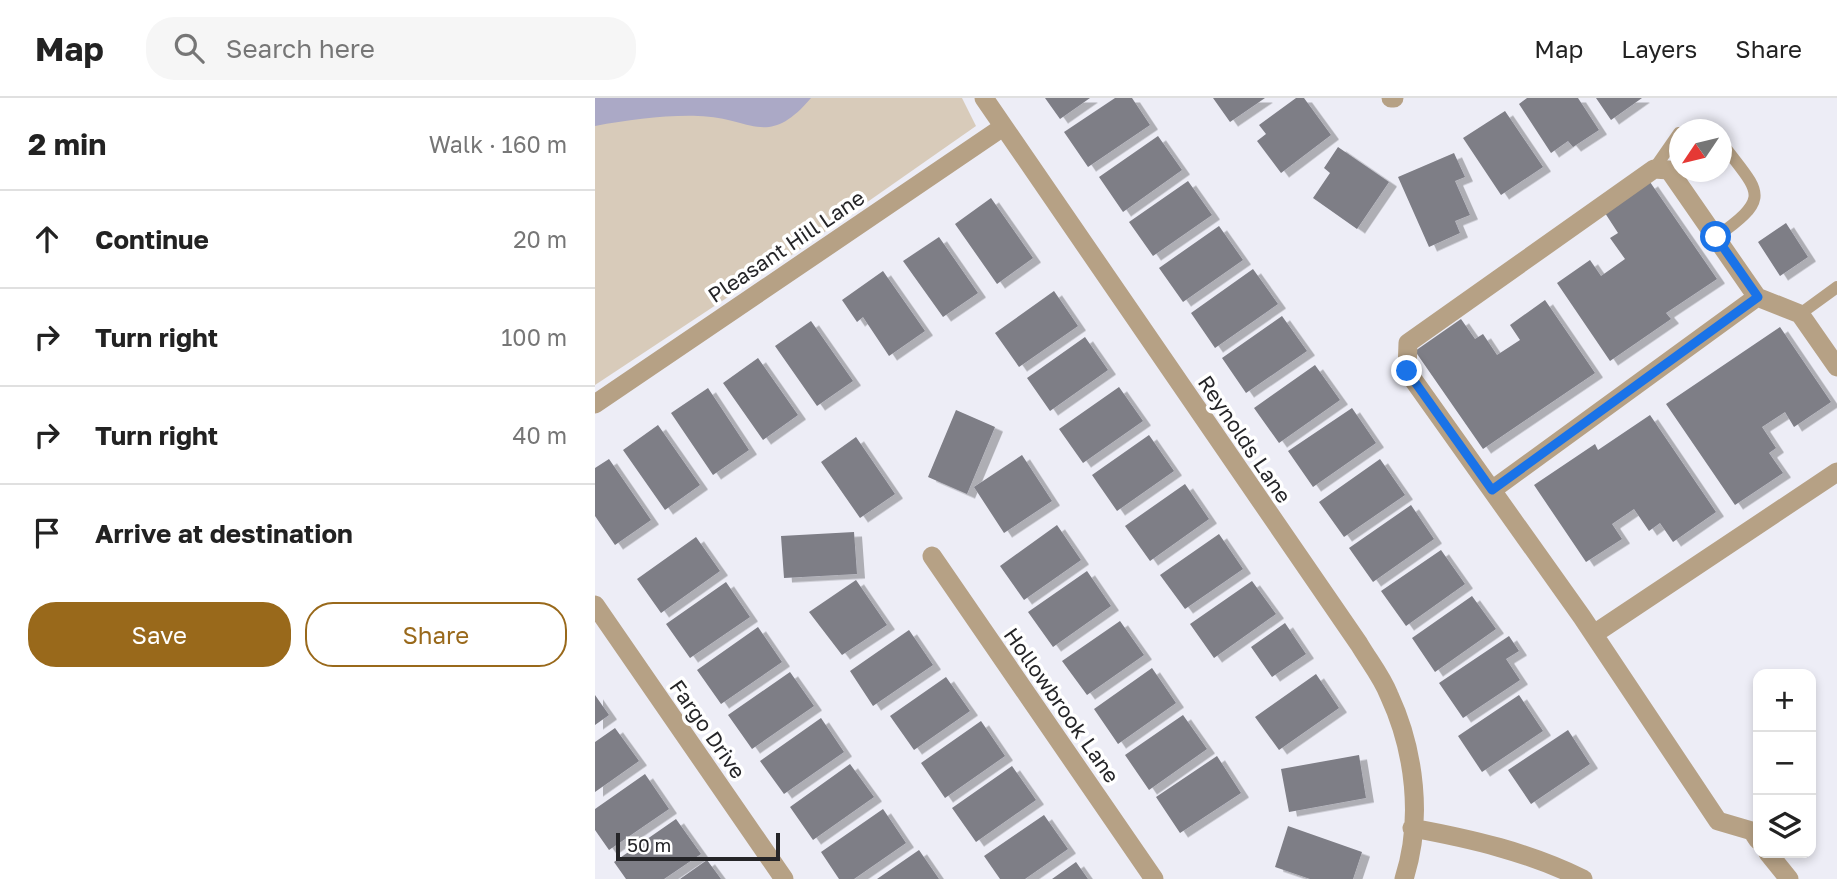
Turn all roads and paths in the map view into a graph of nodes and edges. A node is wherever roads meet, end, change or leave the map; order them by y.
1 (984, 98) edge
2 (1003, 127) junction
3 (1669, 147) edge
4 (1732, 157) edge
5 (1654, 169) junction
6 (1716, 237) junction
7 (1837, 287) edge
8 (1758, 297) junction
9 (1800, 314) junction
10 (1837, 367) edge
11 (595, 404) edge
12 (1837, 472) edge
13 (1492, 490) junction
14 (932, 556) dead end
15 (595, 605) edge
16 (1594, 634) junction
17 (1412, 828) junction
18 (1753, 832) edge
19 (1772, 858) edge
20 (784, 879) edge
21 (1154, 879) edge
22 (1404, 879) edge
23 (1583, 879) edge
24 (1789, 879) edge

1 - 2 street, Reynolds Lane
2 - 11 street, Pleasant Hill Lane
2 - 17 street, Reynolds Lane
3 - 5 lane
4 - 6 lane
5 - 6 street
5 - 13 street
6 - 8 street
7 - 9 lane
8 - 9 street
8 - 13 street
9 - 10 street
12 - 16 street
13 - 16 street
14 - 21 street, Hollowbrook Lane
15 - 20 street, Fargo Drive
16 - 18 street
17 - 22 street, Reynolds Lane
17 - 23 street
19 - 24 street

